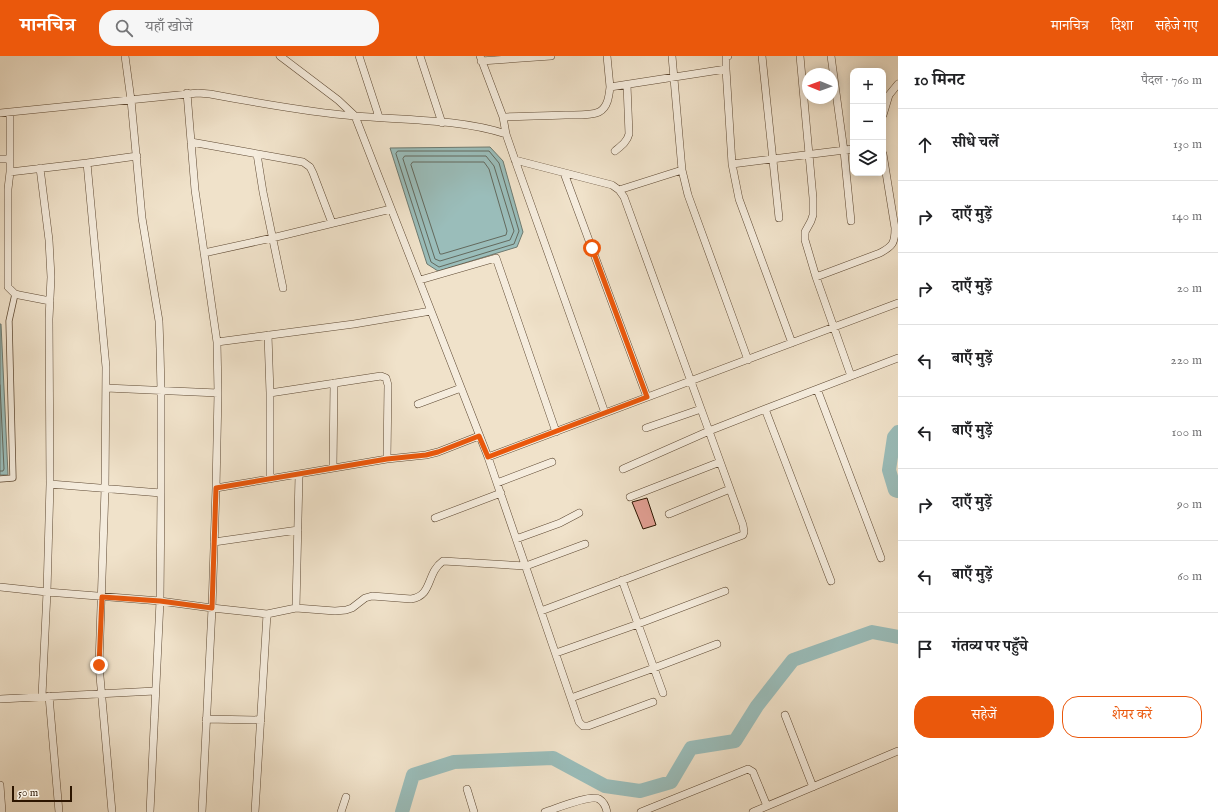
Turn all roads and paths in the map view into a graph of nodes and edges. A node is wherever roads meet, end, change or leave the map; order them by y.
1 (125, 56) edge
2 (280, 56) edge
3 (359, 56) edge
4 (420, 56) edge
5 (551, 56) edge
6 (607, 56) edge
7 (672, 56) edge
8 (726, 56) edge
9 (762, 56) edge
10 (800, 56) edge
11 (831, 56) edge
12 (481, 58) edge
13 (726, 69) junction
14 (674, 77) junction
15 (898, 84) edge
16 (627, 85) junction
17 (610, 88) junction
18 (187, 94) junction
19 (131, 100) junction
20 (886, 105) edge
21 (10, 112) junction
22 (0, 113) edge
23 (355, 116) junction
24 (379, 117) junction
25 (502, 117) junction
26 (442, 123) junction
27 (506, 134) junction
28 (191, 142) junction
29 (850, 150) edge
30 (615, 151) dead end
31 (844, 151) junction
32 (257, 154) junction
33 (809, 155) junction
34 (137, 156) junction
35 (0, 159) edge
36 (10, 159) junction
37 (773, 159) junction
38 (515, 160) junction
39 (87, 163) junction
40 (732, 164) junction
41 (40, 168) junction
42 (682, 170) junction
43 (10, 172) junction
44 (564, 173) junction
45 (886, 173) edge
46 (619, 190) junction
47 (898, 198) edge
48 (890, 199) junction
49 (391, 208) junction
50 (779, 218) dead end
51 (851, 221) dead end
52 (332, 223) junction
53 (272, 238) junction
54 (204, 253) junction
55 (816, 277) junction
56 (420, 280) junction
57 (4, 283) edge
58 (283, 288) dead end
59 (15, 294) junction
60 (50, 301) junction
61 (898, 303) edge
62 (432, 312) junction
63 (833, 328) junction
64 (268, 335) junction
65 (217, 342) junction
66 (792, 344) junction
67 (898, 358) edge
68 (748, 360) junction
69 (851, 376) junction
70 (691, 381) junction
71 (334, 383) junction
72 (106, 388) junction
73 (461, 388) junction
74 (817, 389) junction
75 (161, 390) junction
76 (218, 393) junction
77 (270, 393) junction
78 (647, 397) junction
79 (418, 404) dead end
80 (701, 409) junction
81 (765, 409) junction
82 (605, 413) junction
83 (646, 428) dead end
84 (709, 431) junction
85 (556, 432) junction
86 (479, 436) junction
87 (488, 457) junction
88 (387, 459) junction
89 (552, 462) dead end
90 (720, 462) junction
91 (333, 468) junction
92 (624, 469) dead end
93 (298, 475) junction
94 (270, 478) junction
95 (0, 479) edge
96 (497, 483) junction
97 (50, 484) junction
98 (216, 488) junction
99 (105, 489) junction
100 (730, 489) junction
101 (161, 493) junction
102 (501, 494) junction
103 (630, 497) dead end
104 (579, 513) dead end
105 (669, 514) dead end
106 (435, 518) dead end
107 (298, 530) junction
108 (516, 539) junction
109 (214, 542) junction
110 (585, 544) dead end
111 (881, 558) dead end
112 (526, 566) junction
113 (622, 580) junction
114 (831, 581) dead end
115 (0, 587) edge
116 (725, 591) dead end
117 (47, 592) junction
118 (102, 597) junction
119 (160, 601) junction
120 (212, 608) junction
121 (296, 608) junction
122 (541, 611) junction
123 (267, 614) junction
124 (638, 624) junction
125 (717, 644) dead end
126 (556, 653) junction
127 (654, 668) junction
128 (155, 691) junction
129 (101, 693) junction
130 (663, 694) dead end
131 (46, 696) junction
132 (0, 698) edge
133 (571, 698) junction
134 (653, 702) dead end
135 (785, 715) dead end
136 (206, 720) junction
137 (261, 720) junction
138 (898, 751) edge
139 (0, 785) edge
140 (813, 788) junction
141 (467, 790) dead end
142 (346, 797) dead end
143 (768, 806) junction
144 (2, 812) edge
145 (59, 812) edge
146 (112, 812) edge
147 (150, 812) edge
148 (202, 812) edge
149 (255, 812) edge
150 (341, 812) edge
151 (474, 812) edge
152 (545, 812) edge
153 (607, 812) edge
154 (641, 812) edge
155 (753, 812) edge

1 - 19 street
2 - 23 street
3 - 24 street
4 - 26 street
5 - 12 street
6 - 17 street
7 - 14 street
8 - 13 street
9 - 37 street
10 - 33 street
11 - 31 street
12 - 25 street
13 - 14 street
13 - 40 street
14 - 16 street
14 - 42 street
15 - 20 street
16 - 17 street
16 - 30 street
17 - 25 street
18 - 19 street
18 - 23 street
18 - 28 street
19 - 21 street
19 - 34 street
21 - 22 street
21 - 36 street
23 - 24 street
23 - 49 street
24 - 26 street
25 - 27 street
26 - 27 street
27 - 38 street
28 - 32 street
28 - 54 street
29 - 31 street
31 - 33 street
31 - 51 street
32 - 52 street
32 - 53 street
33 - 37 street
33 - 55 street
34 - 39 street
34 - 75 street
35 - 36 street
36 - 43 street
37 - 40 street
37 - 50 street
38 - 44 street
38 - 82 street
39 - 41 street
39 - 72 street
40 - 66 street
41 - 43 street
41 - 60 street
42 - 46 street
42 - 68 street
43 - 57 street
44 - 46 street
44 - 78 street
45 - 48 street
46 - 70 street
47 - 48 street
48 - 55 street
49 - 52 street
49 - 56 street
52 - 53 street
53 - 54 street
53 - 58 street
54 - 65 street
55 - 63 street
56 - 62 street
56 - 85 street
57 - 59 street
59 - 60 street
59 - 95 street
60 - 97 street
61 - 63 street
62 - 64 street
62 - 73 street
63 - 66 street
63 - 69 street
64 - 65 street
64 - 77 street
65 - 76 street
66 - 68 street
67 - 69 street
68 - 70 street
69 - 74 street
70 - 78 street
70 - 80 street
71 - 77 street
71 - 88 street
71 - 91 street
72 - 75 street
72 - 99 street
73 - 79 street
73 - 86 street
74 - 81 street
74 - 111 street
75 - 76 street
75 - 101 street
76 - 98 street
77 - 94 street
78 - 82 street
80 - 83 street
80 - 84 street
81 - 84 street
81 - 114 street
82 - 85 street
84 - 90 street
84 - 92 street
85 - 87 street
86 - 87 street
86 - 88 street
87 - 96 street
88 - 91 street
89 - 96 street
90 - 100 street
90 - 103 street
91 - 93 street
93 - 94 street
93 - 107 street
94 - 98 street
96 - 102 street
97 - 99 street
97 - 117 street
98 - 109 street
99 - 101 street
99 - 118 street
100 - 105 street
100 - 113 street
101 - 119 street
102 - 106 street
102 - 108 street
104 - 108 street
107 - 109 street
107 - 121 street
108 - 112 street
109 - 120 street
110 - 112 street
112 - 121 street
112 - 122 street
113 - 122 street
113 - 124 street
115 - 117 street
116 - 124 street
117 - 118 street
117 - 131 street
118 - 119 street
118 - 129 street
119 - 120 street
119 - 128 street
120 - 123 street
120 - 136 street
121 - 123 street
122 - 126 street
123 - 137 street
124 - 126 street
124 - 127 street
125 - 127 street
126 - 133 street
127 - 130 street
127 - 133 street
128 - 129 street
128 - 147 street
129 - 131 street
129 - 146 street
131 - 132 street
131 - 145 street
133 - 134 street
135 - 140 street
136 - 137 street
136 - 148 street
137 - 149 street
138 - 140 street
139 - 144 street
140 - 143 street
141 - 151 street
142 - 150 street
143 - 154 street
143 - 155 street
152 - 153 street

